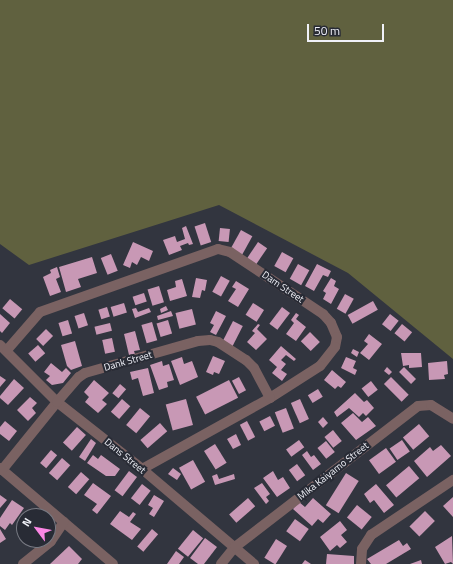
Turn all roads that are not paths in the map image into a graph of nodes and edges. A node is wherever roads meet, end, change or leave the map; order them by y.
1 (3, 348) edge
2 (270, 398) junction
3 (57, 402) junction
4 (453, 419) edge
5 (1, 469) edge
6 (142, 469) junction
7 (453, 480) edge
8 (64, 522) junction
9 (235, 546) junction
10 (24, 564) edge
11 (113, 564) edge
12 (220, 564) edge
13 (254, 564) edge
14 (361, 564) edge

1 - 2 street, Dam Street
1 - 3 street, Dans Street
2 - 3 street, Dank Street
2 - 6 street, Dam Street
3 - 5 street, Dank Street
3 - 6 street, Dans Street
4 - 9 street, Mika Kaiyamo Street
5 - 8 street
6 - 9 street, Dans Street
7 - 14 street
8 - 10 street
8 - 11 street
9 - 12 street, Mika Kaiyamo Street
9 - 13 street, Dans Street

